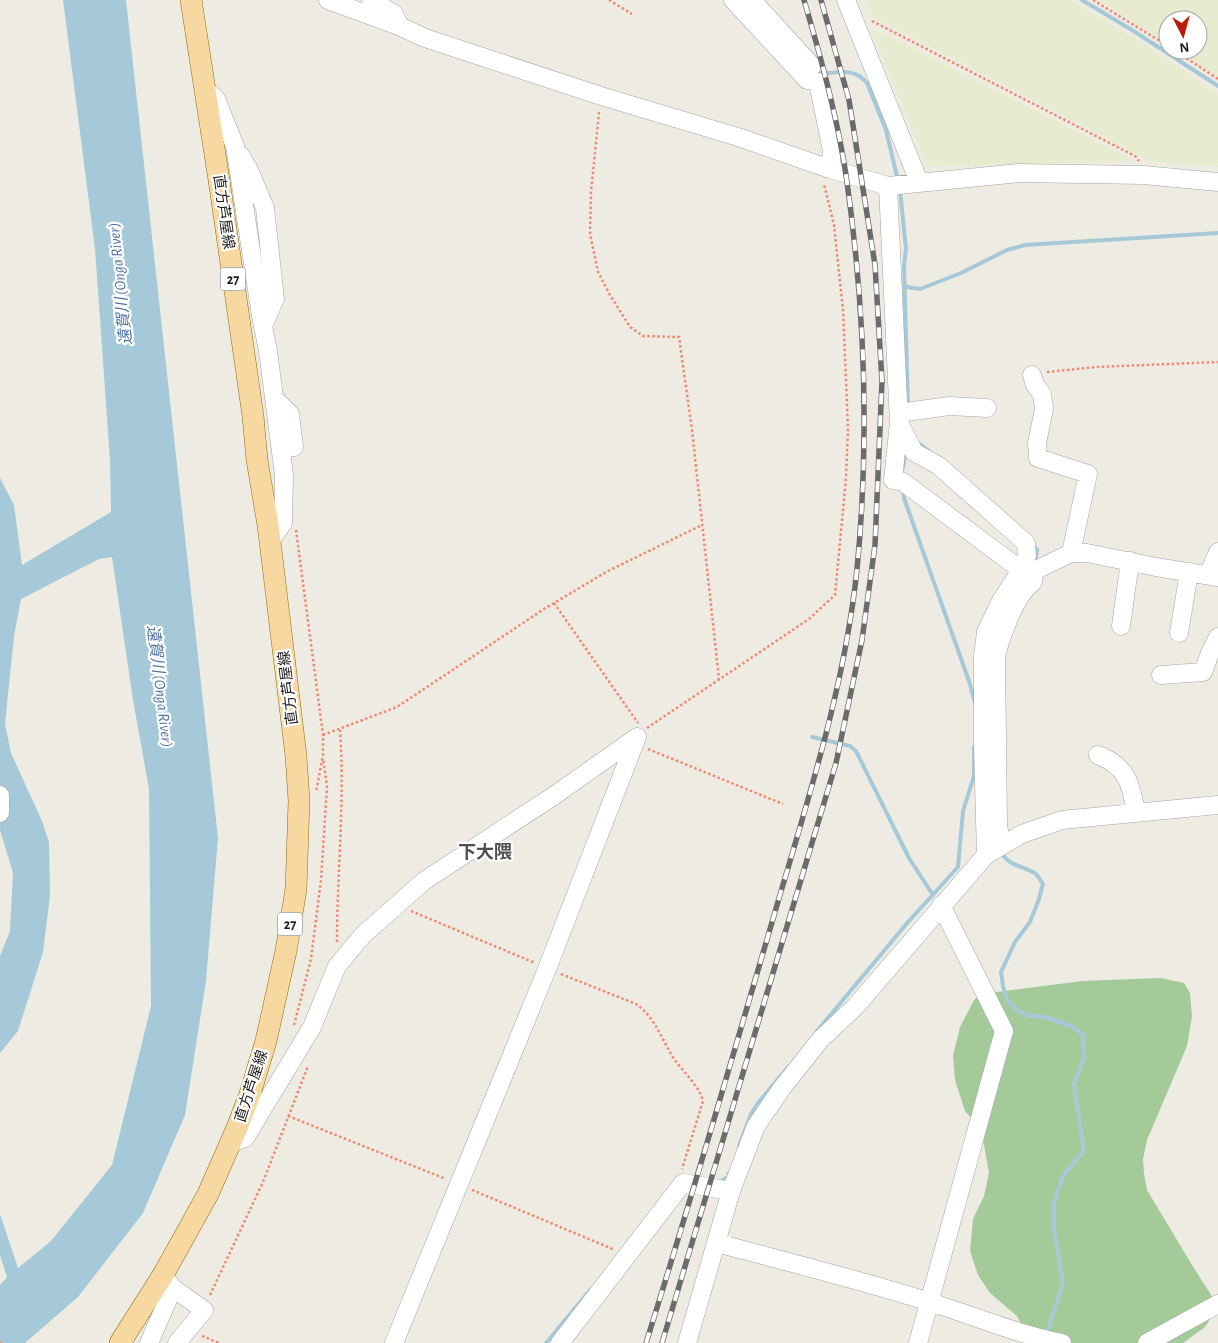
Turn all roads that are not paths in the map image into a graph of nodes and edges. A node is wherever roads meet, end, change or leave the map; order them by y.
1 (192, 0) edge
2 (328, 0) edge
3 (371, 0) edge
4 (733, 0) edge
5 (752, 0) edge
6 (846, 0) edge
7 (399, 26) junction
8 (812, 66) dead end
9 (205, 88) junction
10 (823, 166) junction
11 (1218, 182) edge
12 (902, 184) junction
13 (1032, 375) road end
14 (987, 408) dead end
15 (899, 418) junction
16 (270, 541) junction
17 (1218, 552) edge
18 (1071, 554) junction
19 (1130, 561) junction
20 (1028, 570) junction
21 (1189, 572) junction
22 (1213, 576) edge
23 (1121, 626) dead end
24 (1179, 633) dead end
25 (1218, 637) edge
26 (1161, 675) dead end
27 (990, 711) junction
28 (1098, 755) dead end
29 (0, 795) edge
30 (1218, 805) edge
31 (1136, 812) junction
32 (0, 813) edge
33 (1002, 845) junction
34 (986, 855) junction
35 (941, 905) junction
36 (231, 1143) junction
37 (731, 1191) junction
38 (717, 1242) junction
39 (168, 1282) junction
40 (930, 1302) junction
41 (1218, 1304) edge
42 (1035, 1340) edge
43 (120, 1343) edge
44 (149, 1343) edge
45 (176, 1343) edge
46 (394, 1343) edge
47 (560, 1343) edge
48 (687, 1343) edge
49 (918, 1343) edge
50 (1062, 1343) edge
51 (1147, 1343) edge

1 - 9 main road, 直方芦屋線 / 27
2 - 7 street
3 - 7 street
4 - 10 street
5 - 8 street
6 - 12 street
7 - 10 street
9 - 16 main road, 直方芦屋線 / 27
9 - 16 street
10 - 12 street
11 - 12 street
12 - 15 street
13 - 18 street
14 - 15 street
15 - 20 street
15 - 20 street
16 - 36 main road, 直方芦屋線 / 27
17 - 22 street
18 - 19 street
18 - 20 street
19 - 21 street
19 - 23 street
20 - 27 street
21 - 22 street
21 - 24 street
25 - 26 street
27 - 33 street
27 - 34 street
28 - 31 street
29 - 32 street
30 - 31 street
31 - 33 street
33 - 34 street
34 - 35 street
35 - 37 street
35 - 40 street
36 - 39 main road, 直方芦屋線 / 27
36 - 46 street
37 - 38 street
37 - 47 street
38 - 40 street
38 - 48 street
39 - 43 main road, 直方芦屋線 / 27
39 - 44 street
39 - 45 street
40 - 42 street
40 - 49 street
41 - 51 street
42 - 50 street

